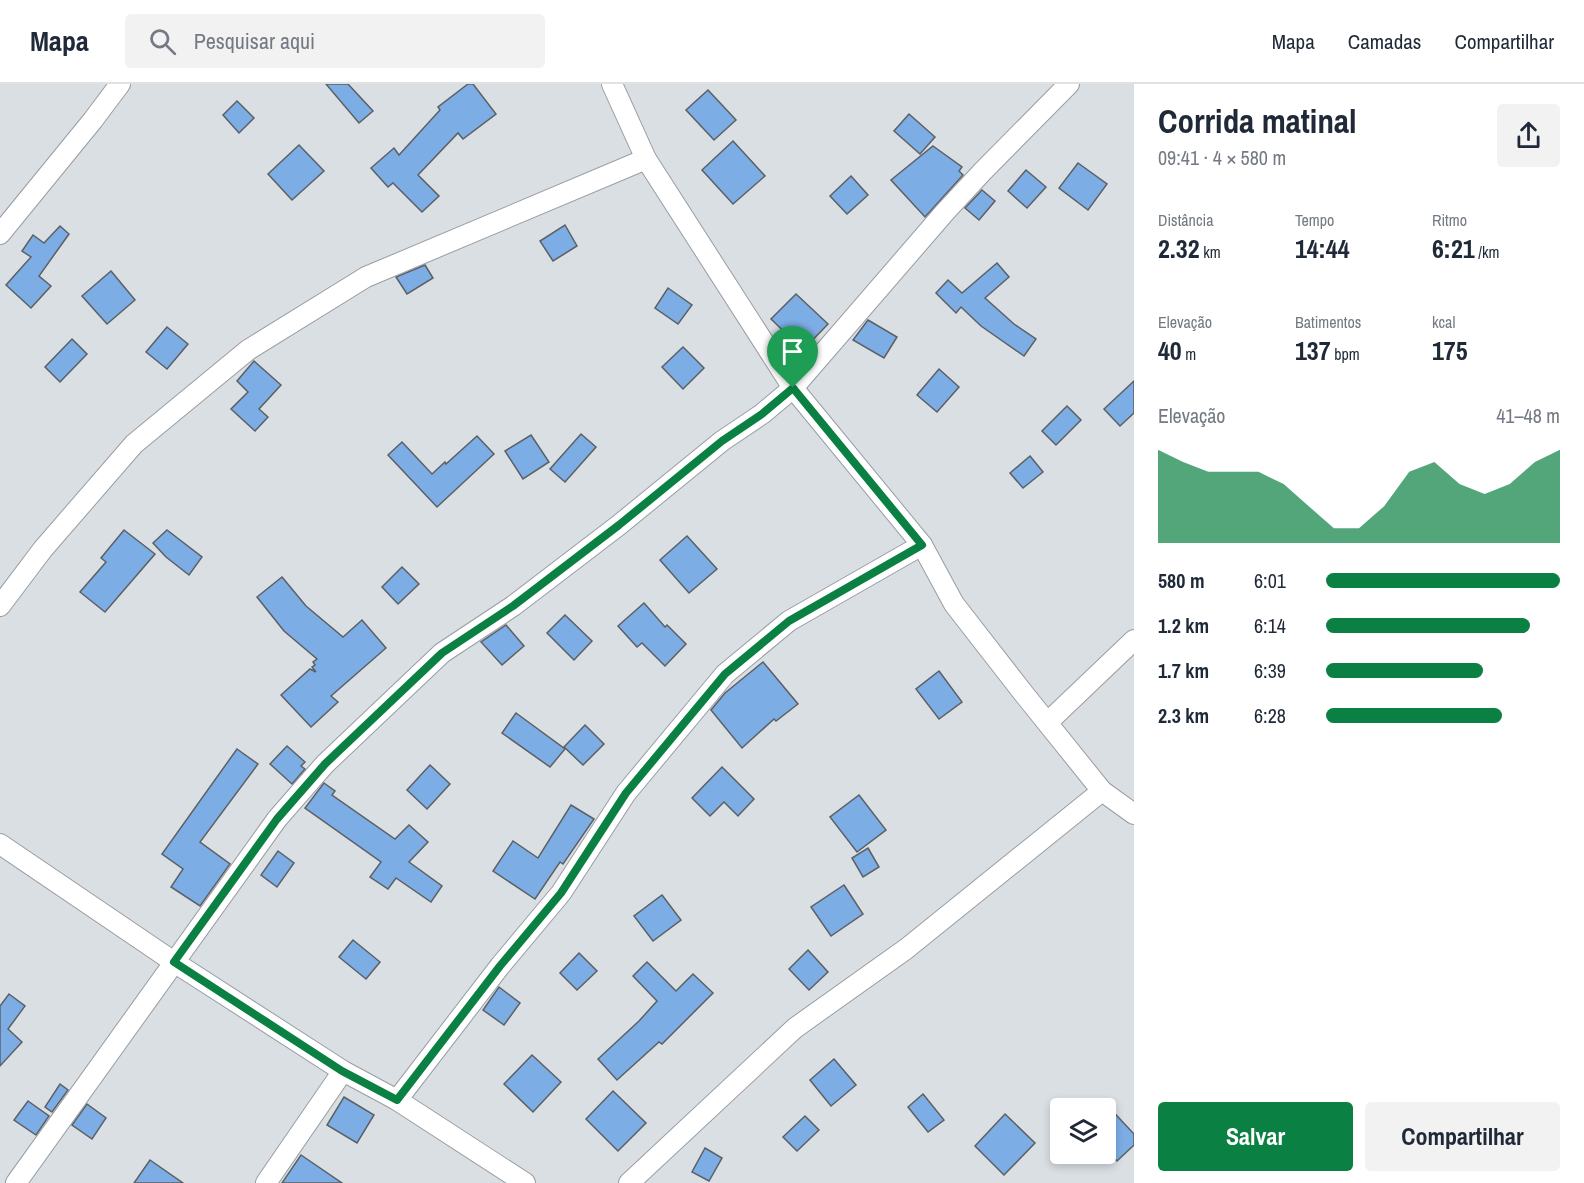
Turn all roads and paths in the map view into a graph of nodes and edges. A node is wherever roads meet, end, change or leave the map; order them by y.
1 (120, 84) edge
2 (612, 84) edge
3 (1069, 84) edge
4 (646, 159) junction
5 (0, 234) edge
6 (793, 388) junction
7 (922, 545) junction
8 (0, 606) edge
9 (1134, 640) edge
10 (1048, 722) junction
11 (1102, 791) junction
12 (1134, 814) edge
13 (0, 844) edge
14 (174, 962) junction
15 (342, 1071) junction
16 (397, 1100) junction
17 (16, 1183) edge
18 (266, 1183) edge
19 (525, 1183) edge
20 (629, 1183) edge

1 - 5 street
2 - 4 street
3 - 6 street
4 - 6 street
4 - 8 street
6 - 7 street
6 - 14 street
7 - 10 street
7 - 16 street
9 - 10 street
10 - 11 street
11 - 12 street
11 - 20 street
13 - 14 street
14 - 15 street
14 - 17 street
15 - 16 street
15 - 18 street
16 - 19 street

